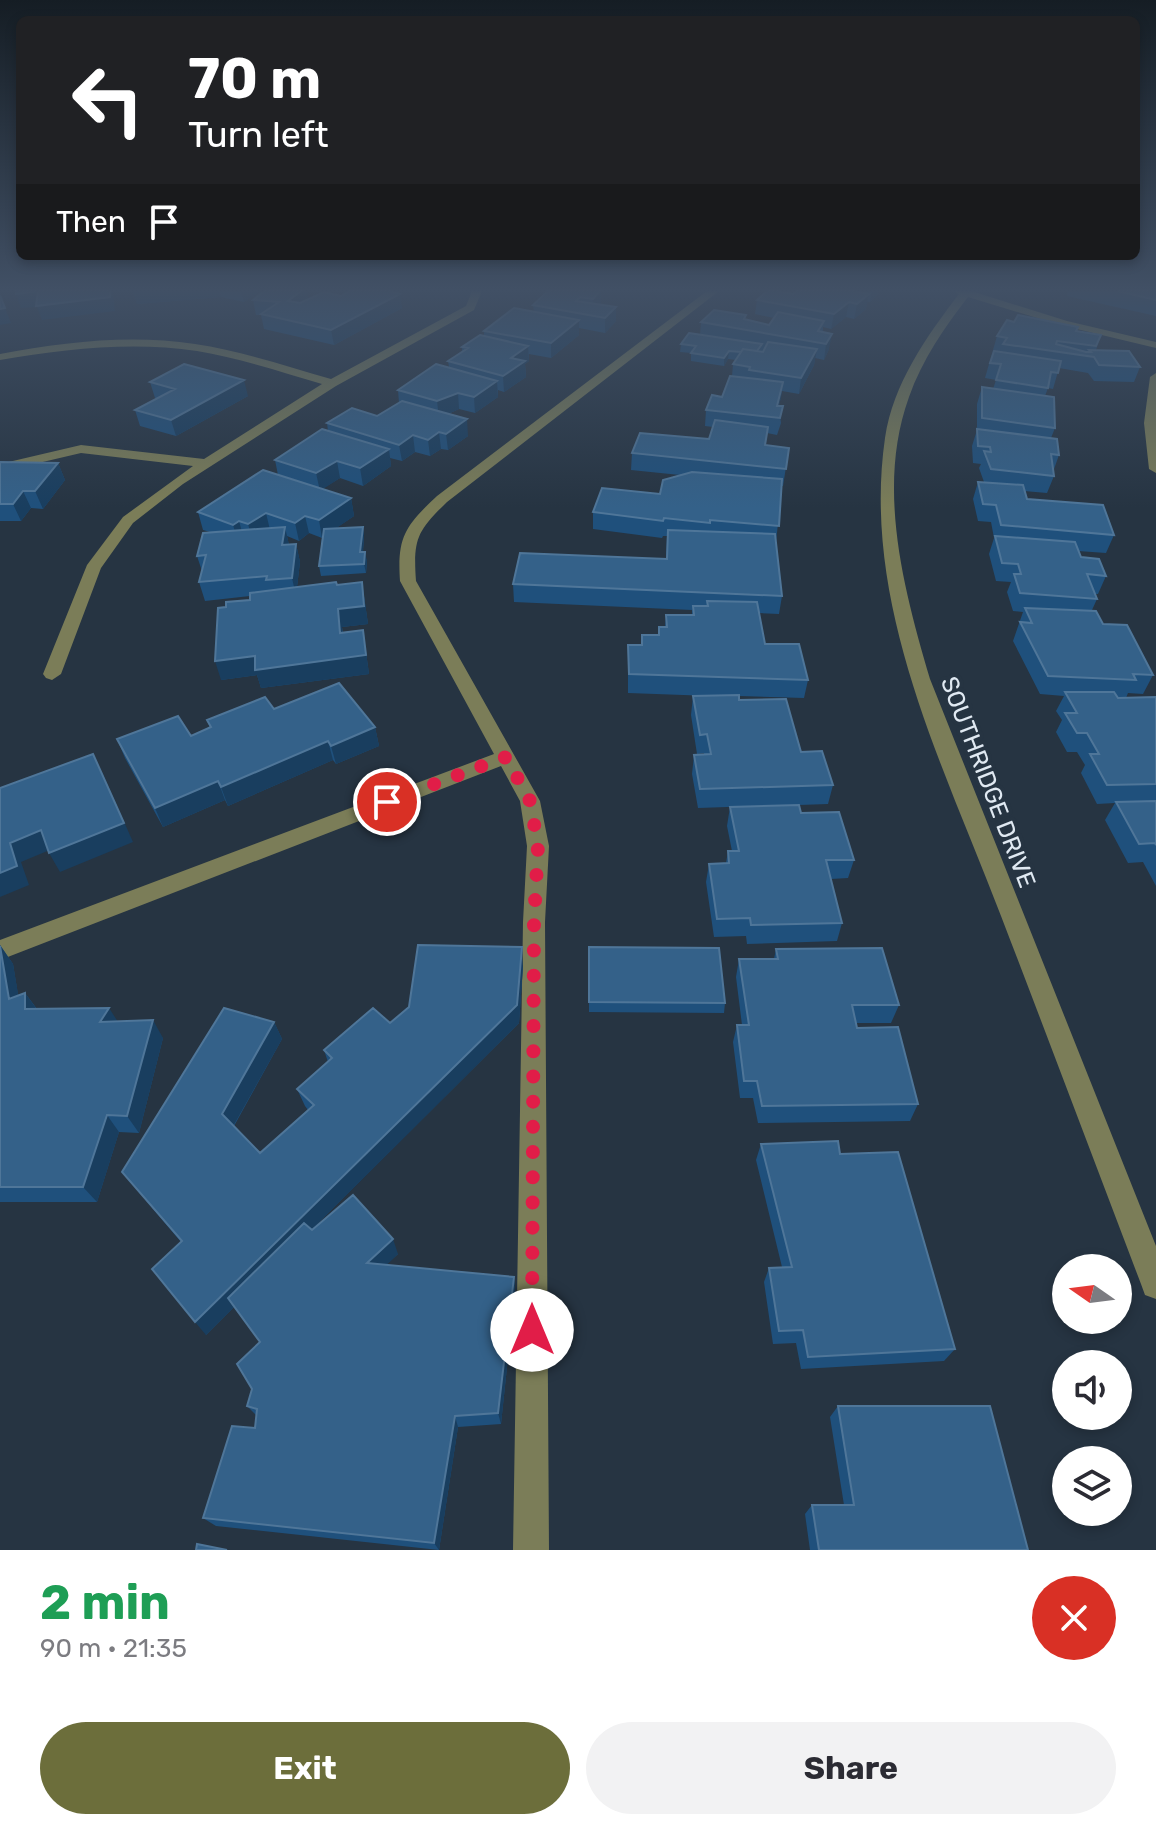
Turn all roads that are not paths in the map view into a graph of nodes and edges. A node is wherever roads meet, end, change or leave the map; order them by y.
1 (259, 363) edge
2 (368, 363) edge
3 (619, 363) edge
4 (918, 363) edge
5 (1156, 377) edge
6 (332, 383) junction
7 (206, 463) junction
8 (0, 468) edge
9 (1156, 469) edge
10 (52, 674) dead end
11 (506, 757) junction
12 (0, 950) edge
13 (1156, 1284) edge
14 (531, 1550) edge

1 - 6 street
2 - 6 street
3 - 11 street
4 - 13 street, SOUTHRIDGE DRIVE
5 - 9 street
6 - 7 street
7 - 8 street
7 - 10 street
11 - 12 street
11 - 14 street

